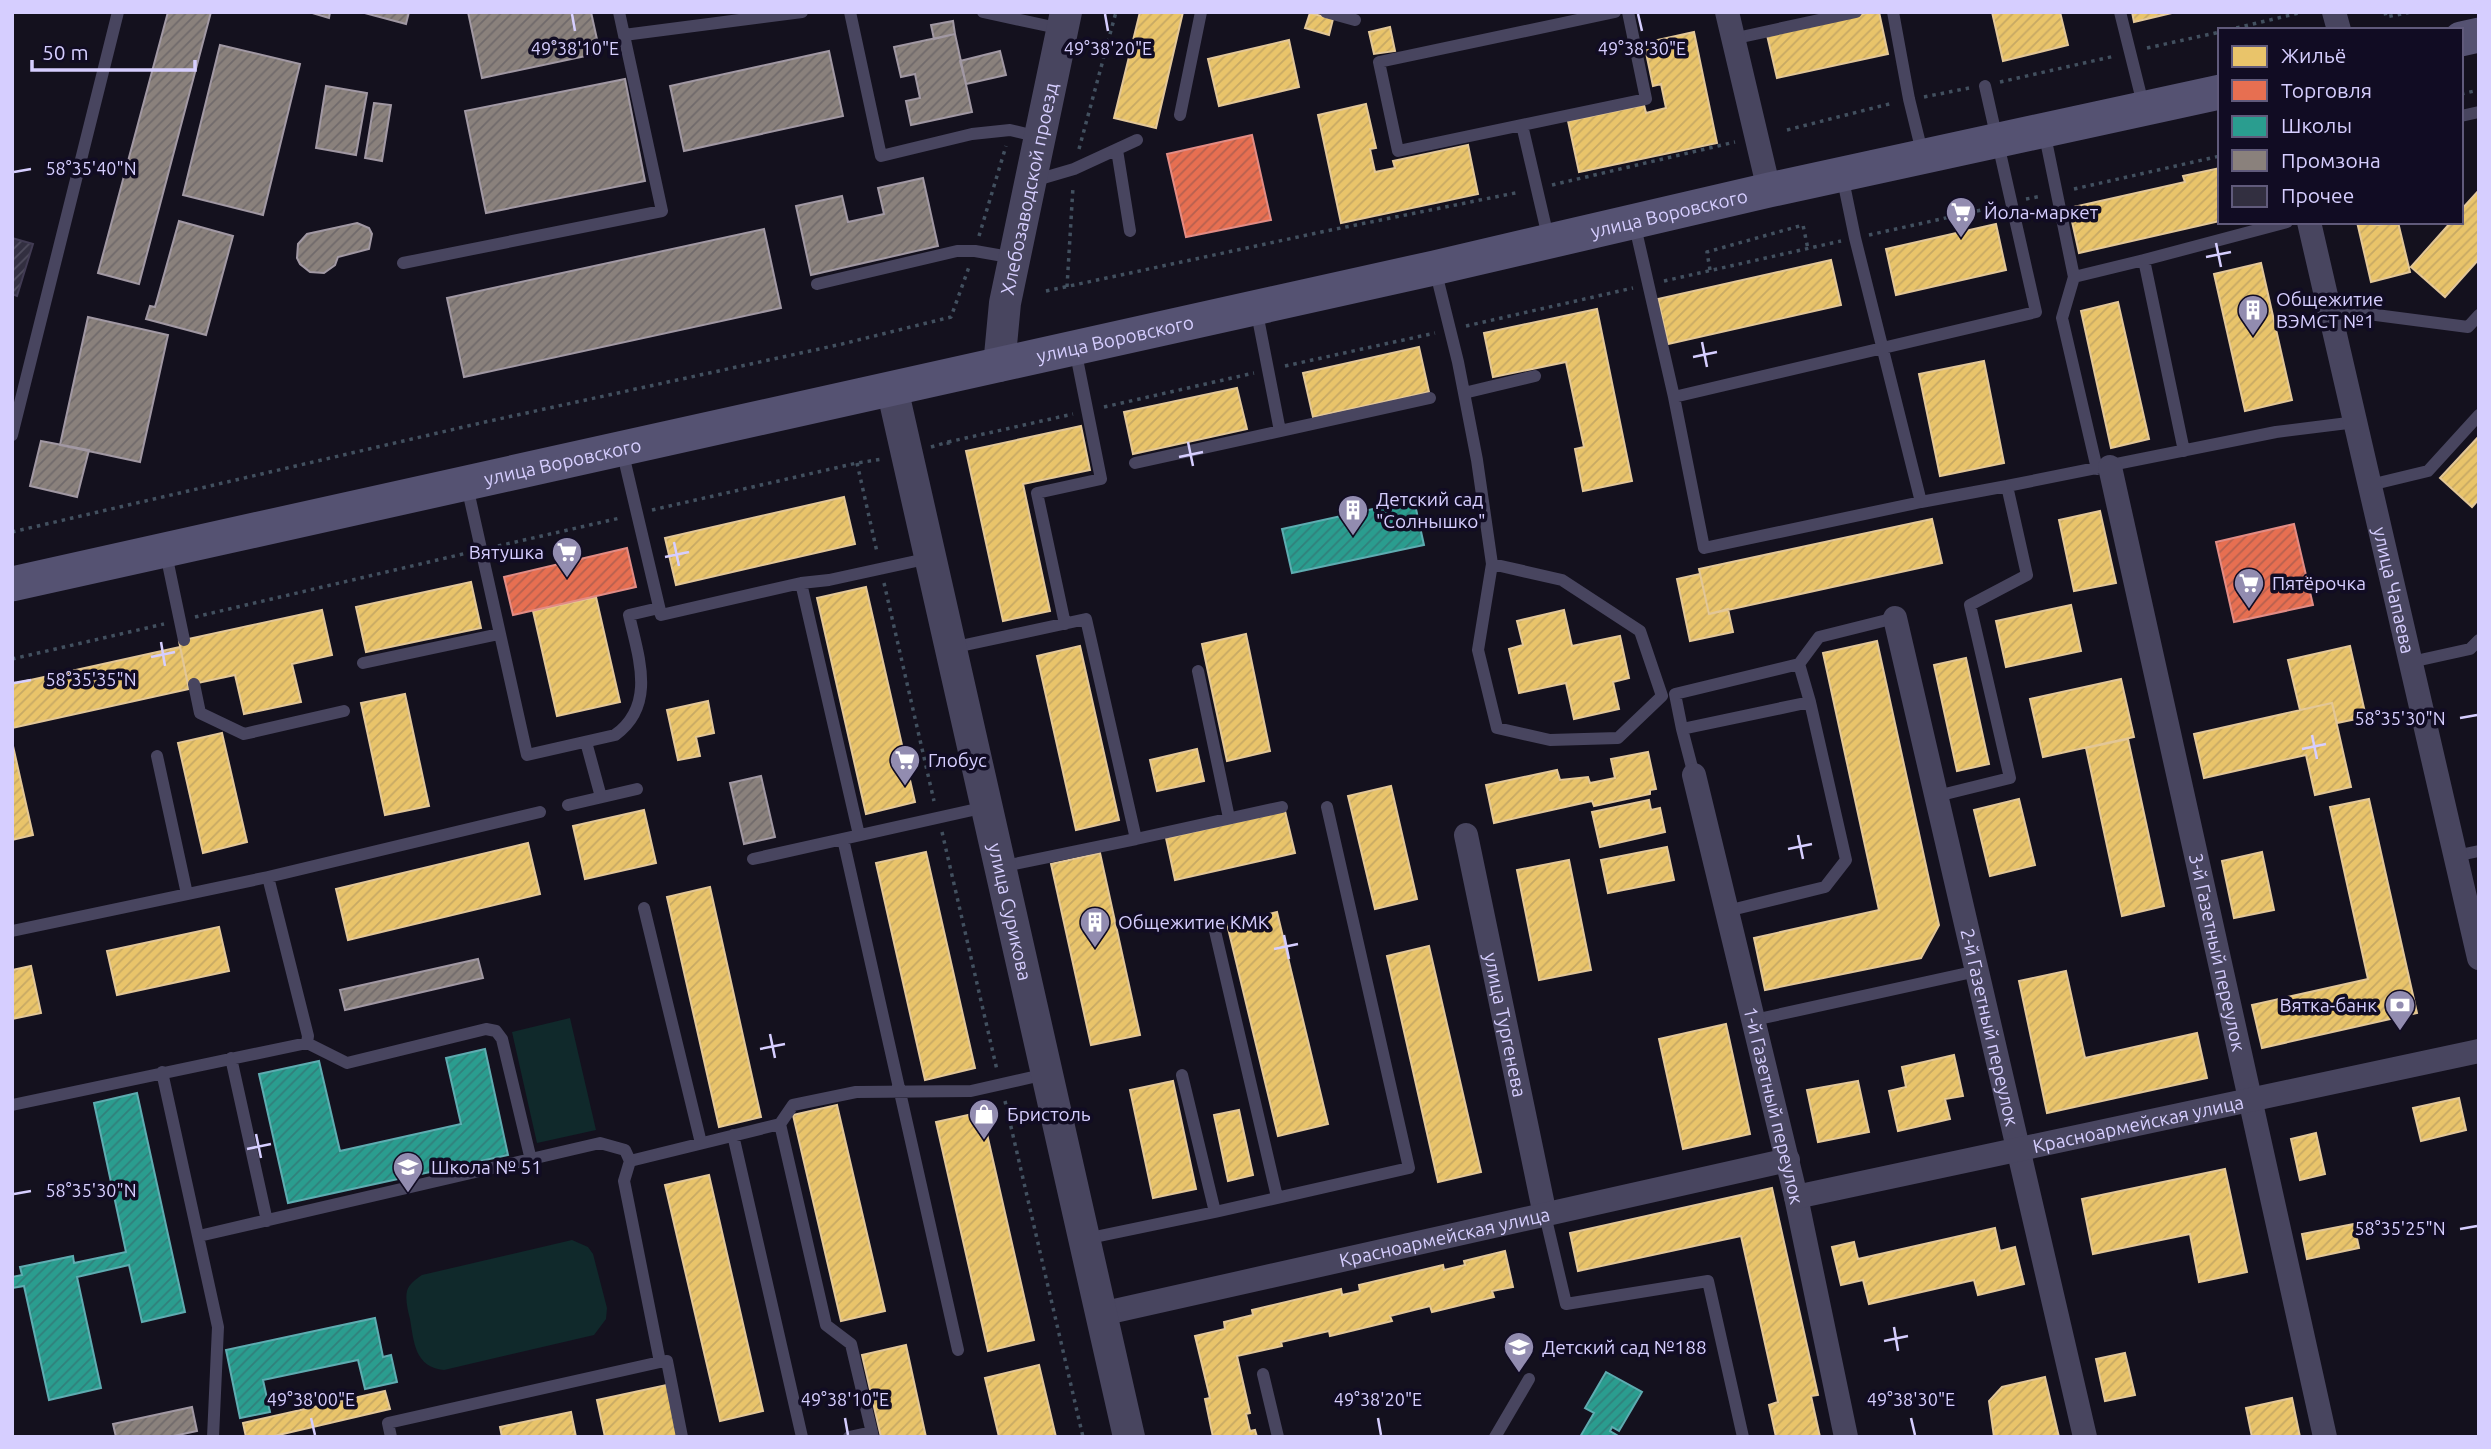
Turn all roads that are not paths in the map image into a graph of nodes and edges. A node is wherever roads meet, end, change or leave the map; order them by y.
1 (118, 12) edge
2 (619, 12) edge
3 (802, 12) edge
4 (850, 12) edge
5 (984, 12) edge
6 (1201, 12) edge
7 (1326, 12) edge
8 (1615, 12) edge
9 (1628, 12) edge
10 (1727, 12) edge
11 (1856, 12) edge
12 (1893, 12) edge
13 (2120, 12) edge
14 (1355, 20) dead end
15 (1064, 21) edge
16 (624, 35) junction
17 (1732, 39) junction
18 (1984, 86) road end
19 (2218, 92) edge
20 (2144, 108) junction
21 (1180, 115) dead end
22 (1522, 125) junction
23 (2044, 131) junction
24 (1025, 134) junction
25 (1137, 140) dead end
26 (1996, 141) junction
27 (1117, 150) junction
28 (1923, 157) junction
29 (1842, 174) junction
30 (1029, 183) junction
31 (1769, 190) junction
32 (1634, 221) junction
33 (2279, 224) edge
34 (2309, 224) edge
35 (1130, 232) dead end
36 (1550, 242) junction
37 (1015, 258) junction
38 (2144, 260) junction
39 (403, 263) dead end
40 (1434, 268) junction
41 (2074, 277) junction
42 (817, 284) dead end
43 (1256, 308) junction
44 (2330, 309) junction
45 (2479, 315) edge
46 (1883, 348) junction
47 (1075, 349) junction
48 (999, 366) junction
49 (1535, 376) dead end
50 (891, 388) junction
51 (1464, 393) junction
52 (1674, 397) junction
53 (1430, 398) dead end
54 (2479, 415) edge
55 (2356, 422) junction
56 (1280, 431) junction
57 (12, 435) edge
58 (621, 448) junction
59 (2185, 451) junction
60 (1135, 463) dead end
61 (2103, 468) junction
62 (466, 483) junction
63 (2370, 485) junction
64 (2007, 486) junction
65 (1921, 502) junction
66 (165, 550) junction
67 (930, 558) junction
68 (1492, 564) junction
69 (801, 583) junction
70 (12, 584) edge
71 (659, 608) junction
72 (1895, 618) joint
73 (1065, 624) junction
74 (499, 634) junction
75 (184, 640) dead end
76 (2479, 640) edge
77 (950, 648) junction
78 (2411, 662) junction
79 (363, 663) dead end
80 (1799, 664) junction
81 (1198, 671) dead end
82 (194, 684) dead end
83 (1810, 702) junction
84 (344, 711) dead end
85 (1682, 729) junction
86 (586, 742) junction
87 (157, 756) dead end
88 (1695, 775) joint
89 (637, 789) dead end
90 (1937, 796) junction
91 (601, 797) junction
92 (568, 805) dead end
93 (986, 807) junction
94 (1282, 807) dead end
95 (1327, 807) dead end
96 (540, 812) dead end
97 (1229, 818) junction
98 (859, 835) junction
99 (1466, 835) dead end
100 (842, 839) junction
101 (1136, 839) junction
102 (2467, 853) edge
103 (753, 859) dead end
104 (1000, 867) junction
105 (268, 877) junction
106 (187, 894) junction
107 (643, 908) dead end
108 (1727, 911) junction
109 (12, 931) edge
110 (1214, 931) dead end
111 (2479, 958) edge
112 (1977, 971) junction
113 (1754, 1020) junction
114 (307, 1043) junction
115 (2479, 1051) edge
116 (231, 1058) junction
117 (162, 1072) junction
118 (1047, 1074) junction
119 (1182, 1075) dead end
120 (900, 1091) junction
121 (2249, 1100) junction
122 (12, 1105) edge
123 (780, 1124) junction
124 (733, 1135) junction
125 (701, 1143) junction
126 (2019, 1149) junction
127 (531, 1160) junction
128 (1788, 1160) junction
129 (630, 1161) junction
130 (1277, 1197) junction
131 (1796, 1197) junction
132 (1215, 1212) junction
133 (1545, 1215) junction
134 (267, 1221) junction
135 (200, 1236) junction
136 (1084, 1240) junction
137 (1101, 1314) junction
138 (958, 1350) dead end
139 (660, 1362) junction
140 (1263, 1374) dead end
141 (1528, 1379) dead end
142 (873, 1434) edge
143 (213, 1437) edge
144 (391, 1437) edge
145 (682, 1437) edge
146 (803, 1437) edge
147 (849, 1437) edge
148 (1129, 1437) edge
149 (1278, 1437) edge
150 (1495, 1437) edge
151 (1743, 1437) edge
152 (1846, 1437) edge
153 (2085, 1437) edge
154 (2325, 1437) edge

1 - 57 lane
2 - 16 lane
3 - 16 lane
4 - 24 lane
5 - 15 lane
6 - 21 lane
7 - 14 lane
8 - 22 lane
9 - 22 lane
10 - 17 street
11 - 17 lane
12 - 28 lane
13 - 20 lane
15 - 24 street, Хлебозаводской проезд
16 - 39 lane
17 - 31 street
18 - 26 lane
19 - 20 main road, улица Воровского
20 - 23 main road, улица Воровского
22 - 36 lane
23 - 26 main road, улица Воровского
23 - 41 lane
24 - 30 street, Хлебозаводской проезд
25 - 27 lane
26 - 28 main road, улица Воровского
26 - 46 lane
27 - 30 lane
27 - 35 lane
28 - 29 main road, улица Воровского
29 - 31 main road, улица Воровского
29 - 46 lane
30 - 37 street, Хлебозаводской проезд
31 - 32 main road, улица Воровского
32 - 36 main road, улица Воровского
32 - 52 lane
33 - 38 lane
34 - 44 street, улица Чапаева
36 - 40 main road, улица Воровского
37 - 42 lane
37 - 48 street, Хлебозаводской проезд
38 - 41 lane
38 - 59 lane
40 - 43 main road, улица Воровского
40 - 51 lane
41 - 61 lane
43 - 47 main road, улица Воровского
43 - 56 lane
44 - 45 lane
44 - 55 street, улица Чапаева
46 - 52 lane
46 - 65 lane
47 - 48 main road, улица Воровского
47 - 73 lane
48 - 50 main road, улица Воровского
49 - 51 lane
50 - 58 main road, улица Воровского
50 - 67 street, улица Сурикова
51 - 68 lane
52 - 65 lane
53 - 56 lane
54 - 63 lane
55 - 59 lane
55 - 63 street, улица Чапаева
56 - 60 lane
58 - 62 main road, улица Воровского
58 - 71 lane
59 - 61 lane
61 - 64 lane
61 - 121 street, 3-й Газетный переулок
62 - 66 main road, улица Воровского
62 - 74 lane
63 - 78 street, улица Чапаева
64 - 65 lane
64 - 90 lane
66 - 70 main road, улица Воровского
66 - 75 lane
67 - 69 lane
67 - 77 street, улица Сурикова
68 - 68 lane
69 - 71 lane
69 - 98 lane
71 - 86 lane
72 - 80 lane
72 - 90 street, 2-й Газетный переулок
73 - 77 lane
73 - 101 lane
74 - 79 lane
74 - 86 lane
76 - 78 lane
77 - 93 street, улица Сурикова
78 - 102 street, улица Чапаева
80 - 83 lane
80 - 85 lane
81 - 97 lane
82 - 84 lane
83 - 85 lane
83 - 108 lane
85 - 88 lane
86 - 91 lane
87 - 106 lane
88 - 108 street, 1-й Газетный переулок
89 - 91 lane
90 - 112 street, 2-й Газетный переулок
91 - 92 lane
93 - 98 lane
93 - 104 street, улица Сурикова
94 - 97 lane
95 - 130 lane
96 - 105 lane
97 - 101 lane
98 - 100 lane
99 - 133 street, улица Тургенева
100 - 103 lane
100 - 120 lane
101 - 104 lane
102 - 111 street, улица Чапаева
104 - 118 street, улица Сурикова
105 - 106 lane
105 - 114 lane
106 - 109 lane
107 - 125 lane
108 - 113 street, 1-й Газетный переулок
110 - 130 lane
112 - 113 lane
112 - 126 street, 2-й Газетный переулок
113 - 128 street, 1-й Газетный переулок
114 - 116 lane
114 - 127 lane
115 - 121 street, Красноармейская улица
116 - 117 lane
116 - 134 lane
117 - 122 lane
117 - 135 lane
118 - 120 lane
118 - 136 street, улица Сурикова
119 - 132 lane
120 - 123 lane
120 - 138 lane
121 - 126 street, Красноармейская улица
121 - 154 street, 3-й Газетный переулок
123 - 124 lane
123 - 142 lane
124 - 125 lane
124 - 146 lane
125 - 129 lane
126 - 131 street, Красноармейская улица
126 - 153 street, 2-й Газетный переулок
127 - 129 lane
127 - 134 lane
128 - 131 street, 1-й Газетный переулок
128 - 133 street, Красноармейская улица
129 - 139 lane
130 - 132 lane
131 - 152 street, 1-й Газетный переулок
132 - 136 lane
133 - 137 street, Красноармейская улица
133 - 151 lane
134 - 135 lane
135 - 143 lane
136 - 137 street, улица Сурикова
137 - 148 street, улица Сурикова
139 - 144 lane
139 - 145 lane
140 - 149 lane
141 - 150 lane
142 - 147 lane

